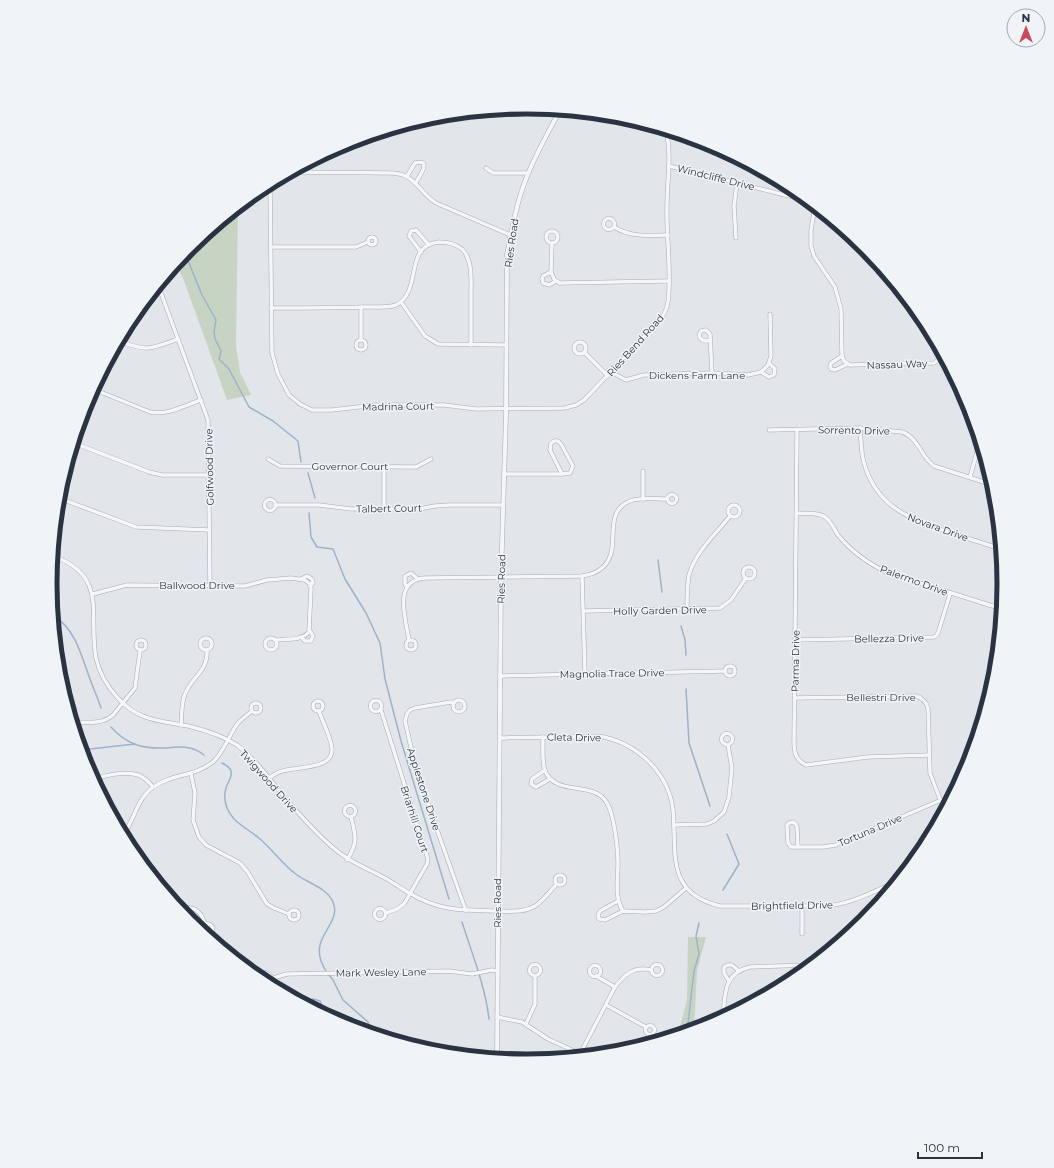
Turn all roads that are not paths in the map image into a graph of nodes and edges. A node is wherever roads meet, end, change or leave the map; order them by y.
1 (557, 115) edge
2 (667, 136) edge
3 (669, 166) junction
4 (486, 168) dead end
5 (301, 172) edge
6 (528, 173) junction
7 (407, 176) junction
8 (416, 182) junction
9 (737, 183) junction
10 (270, 191) edge
11 (794, 197) edge
12 (814, 212) edge
13 (614, 227) dead end
14 (510, 235) junction
15 (668, 235) junction
16 (736, 238) dead end
17 (368, 242) dead end
18 (552, 243) dead end
19 (429, 245) junction
20 (270, 247) junction
21 (421, 252) junction
22 (551, 272) junction
23 (556, 281) junction
24 (668, 282) junction
25 (160, 291) edge
26 (400, 302) junction
27 (361, 307) junction
28 (271, 308) junction
29 (770, 314) dead end
30 (178, 339) junction
31 (361, 340) dead end
32 (710, 341) dead end
33 (124, 343) edge
34 (471, 344) junction
35 (506, 345) junction
36 (584, 352) dead end
37 (842, 356) junction
38 (940, 359) edge
39 (769, 363) junction
40 (848, 364) junction
41 (611, 372) junction
42 (761, 372) junction
43 (712, 373) junction
44 (608, 376) junction
45 (98, 391) edge
46 (201, 400) junction
47 (506, 409) junction
48 (860, 428) junction
49 (769, 430) dead end
50 (797, 430) junction
51 (78, 445) edge
52 (977, 449) edge
53 (268, 459) dead end
54 (431, 459) dead end
55 (384, 467) junction
56 (643, 471) dead end
57 (504, 474) junction
58 (562, 474) junction
59 (209, 476) junction
60 (970, 477) junction
61 (986, 482) edge
62 (643, 499) junction
63 (667, 499) dead end
64 (65, 501) edge
65 (275, 505) dead end
66 (503, 505) junction
67 (384, 509) junction
68 (797, 514) junction
69 (730, 516) dead end
70 (209, 530) junction
71 (995, 548) edge
72 (58, 558) edge
73 (582, 576) junction
74 (501, 577) junction
75 (746, 578) dead end
76 (418, 579) junction
77 (210, 586) junction
78 (407, 587) junction
79 (92, 594) junction
80 (950, 594) junction
81 (687, 609) junction
82 (996, 609) edge
83 (584, 611) junction
84 (309, 629) junction
85 (301, 637) junction
86 (275, 640) dead end
87 (409, 640) dead end
88 (796, 640) junction
89 (207, 650) dead end
90 (140, 651) dead end
91 (725, 671) dead end
92 (585, 674) junction
93 (500, 676) junction
94 (795, 698) junction
95 (123, 703) junction
96 (454, 703) dead end
97 (381, 710) dead end
98 (252, 711) dead end
99 (319, 711) dead end
100 (78, 722) edge
101 (181, 725) junction
102 (543, 737) junction
103 (500, 738) junction
104 (228, 740) junction
105 (728, 745) dead end
106 (928, 755) junction
107 (545, 770) junction
108 (191, 774) junction
109 (99, 778) edge
110 (269, 778) junction
111 (550, 779) junction
112 (153, 787) junction
113 (940, 800) junction
114 (942, 805) edge
115 (351, 817) dead end
116 (674, 825) junction
117 (127, 830) edge
118 (798, 847) junction
119 (347, 860) junction
120 (557, 884) dead end
121 (887, 886) edge
122 (686, 888) junction
123 (410, 894) junction
124 (618, 901) junction
125 (802, 906) junction
126 (187, 908) edge
127 (466, 911) junction
128 (497, 911) junction
129 (623, 911) junction
130 (386, 913) dead end
131 (289, 914) dead end
132 (205, 924) joint
133 (212, 932) edge
134 (802, 934) dead end
135 (801, 965) edge
136 (651, 970) dead end
137 (498, 971) junction
138 (739, 971) junction
139 (263, 973) edge
140 (535, 976) dead end
141 (596, 976) dead end
142 (273, 978) joint
143 (729, 981) junction
144 (615, 987) junction
145 (606, 1006) junction
146 (723, 1011) edge
147 (497, 1017) junction
148 (526, 1024) junction
149 (646, 1027) dead end
150 (584, 1050) edge
151 (575, 1051) edge
152 (497, 1053) edge

1 - 6 street, Ries Road
2 - 3 street, Ries Bend Road
3 - 9 street, Windcliffe Drive
3 - 15 street, Ries Bend Road
4 - 6 street
5 - 7 street
6 - 14 street, Ries Road
7 - 8 street
7 - 8 street
8 - 14 street
9 - 11 street, Windcliffe Drive
9 - 16 street
10 - 20 street, Madrina Court
12 - 37 street
13 - 15 street
14 - 35 street, Ries Road
15 - 24 street, Ries Bend Road
17 - 20 street
18 - 22 street
19 - 21 street
19 - 21 street
19 - 34 street
20 - 28 street, Madrina Court
21 - 26 street
22 - 23 street
22 - 23 street
23 - 24 street
24 - 41 street, Ries Bend Road
25 - 30 street, Golfwood Drive
26 - 27 street
26 - 34 street
27 - 28 street
27 - 31 street
28 - 47 street, Madrina Court
29 - 39 street, Dickens Farm Lane
30 - 33 street
30 - 46 street, Golfwood Drive
32 - 43 street
34 - 35 street
35 - 47 street, Ries Road
36 - 44 street
37 - 40 street
37 - 40 street, Nassau Way
38 - 40 street, Nassau Way
39 - 42 street
39 - 42 street, Dickens Farm Lane
41 - 43 street, Dickens Farm Lane
41 - 44 street, Ries Bend Road
42 - 43 street, Dickens Farm Lane
44 - 47 street, Ries Bend Road
45 - 46 street
46 - 59 street, Golfwood Drive
47 - 57 street, Ries Road
48 - 50 street, Sorrento Drive
48 - 60 street, Sorrento Drive
48 - 71 street, Novara Drive
49 - 50 street, Sorrento Drive
50 - 68 street, Parma Drive
51 - 59 street
52 - 60 street
53 - 55 street, Governor Court
54 - 55 street, Governor Court
55 - 67 street
56 - 62 street
57 - 58 street
57 - 66 street, Ries Road
58 - 58 street
59 - 70 street, Golfwood Drive
60 - 61 street, Sorrento Drive
62 - 63 street
62 - 73 street
64 - 70 street
65 - 67 street, Talbert Court
66 - 67 street, Talbert Court
66 - 74 street, Ries Road
68 - 80 street, Palermo Drive
68 - 88 street, Parma Drive
69 - 81 street
70 - 77 street, Golfwood Drive
72 - 79 street, Twigwood Drive
73 - 74 street
73 - 83 street
74 - 76 street
74 - 93 street, Ries Road
75 - 81 street, Holly Garden Drive
76 - 78 street
76 - 78 street
77 - 79 street, Ballwood Drive
77 - 84 street, Ballwood Drive
78 - 87 street
79 - 95 street, Twigwood Drive
80 - 82 street, Palermo Drive
80 - 88 street, Bellezza Drive
81 - 83 street, Holly Garden Drive
83 - 92 street
84 - 85 street
84 - 85 street, Ballwood Drive
85 - 86 street, Ballwood Drive
88 - 94 street, Parma Drive
89 - 101 street
90 - 95 street
91 - 92 street, Magnolia Trace Drive
92 - 93 street, Magnolia Trace Drive
93 - 103 street, Ries Road
94 - 106 street, Bellestri Drive
94 - 106 street, Parma Drive
95 - 100 street
95 - 101 street, Twigwood Drive
96 - 127 street, Applestone Drive
97 - 123 street, Briarhill Court
98 - 104 street
99 - 110 street
101 - 104 street, Twigwood Drive
102 - 103 street, Cleta Drive
102 - 107 street
102 - 116 street, Cleta Drive
103 - 128 street, Ries Road
104 - 108 street
104 - 110 street, Twigwood Drive
105 - 116 street
106 - 113 street, Bellestri Drive
107 - 111 street
107 - 111 street
108 - 112 street
108 - 131 street
109 - 112 street
110 - 119 street, Twigwood Drive
111 - 124 street
112 - 117 street
113 - 114 street, Bellestri Drive
113 - 118 street, Tortuna Drive
115 - 119 street
116 - 122 street, Cleta Drive
118 - 118 street
119 - 123 street, Twigwood Drive
120 - 128 street, Twigwood Drive
121 - 125 street, Brightfield Drive
122 - 125 street, Brightfield Drive
122 - 129 street
123 - 127 street, Twigwood Drive
123 - 130 street, Briarhill Court
124 - 129 street
124 - 129 street
125 - 134 street
126 - 132 street
127 - 128 street, Twigwood Drive
128 - 137 street, Ries Road
132 - 133 street
135 - 138 street
136 - 144 street
137 - 142 street, Mark Wesley Lane
137 - 147 street, Ries Road
138 - 143 street
138 - 143 street
139 - 142 street
140 - 148 street
141 - 144 street
143 - 146 street
144 - 145 street
145 - 149 street
145 - 150 street
147 - 148 street
147 - 152 street, Ries Road
148 - 151 street

